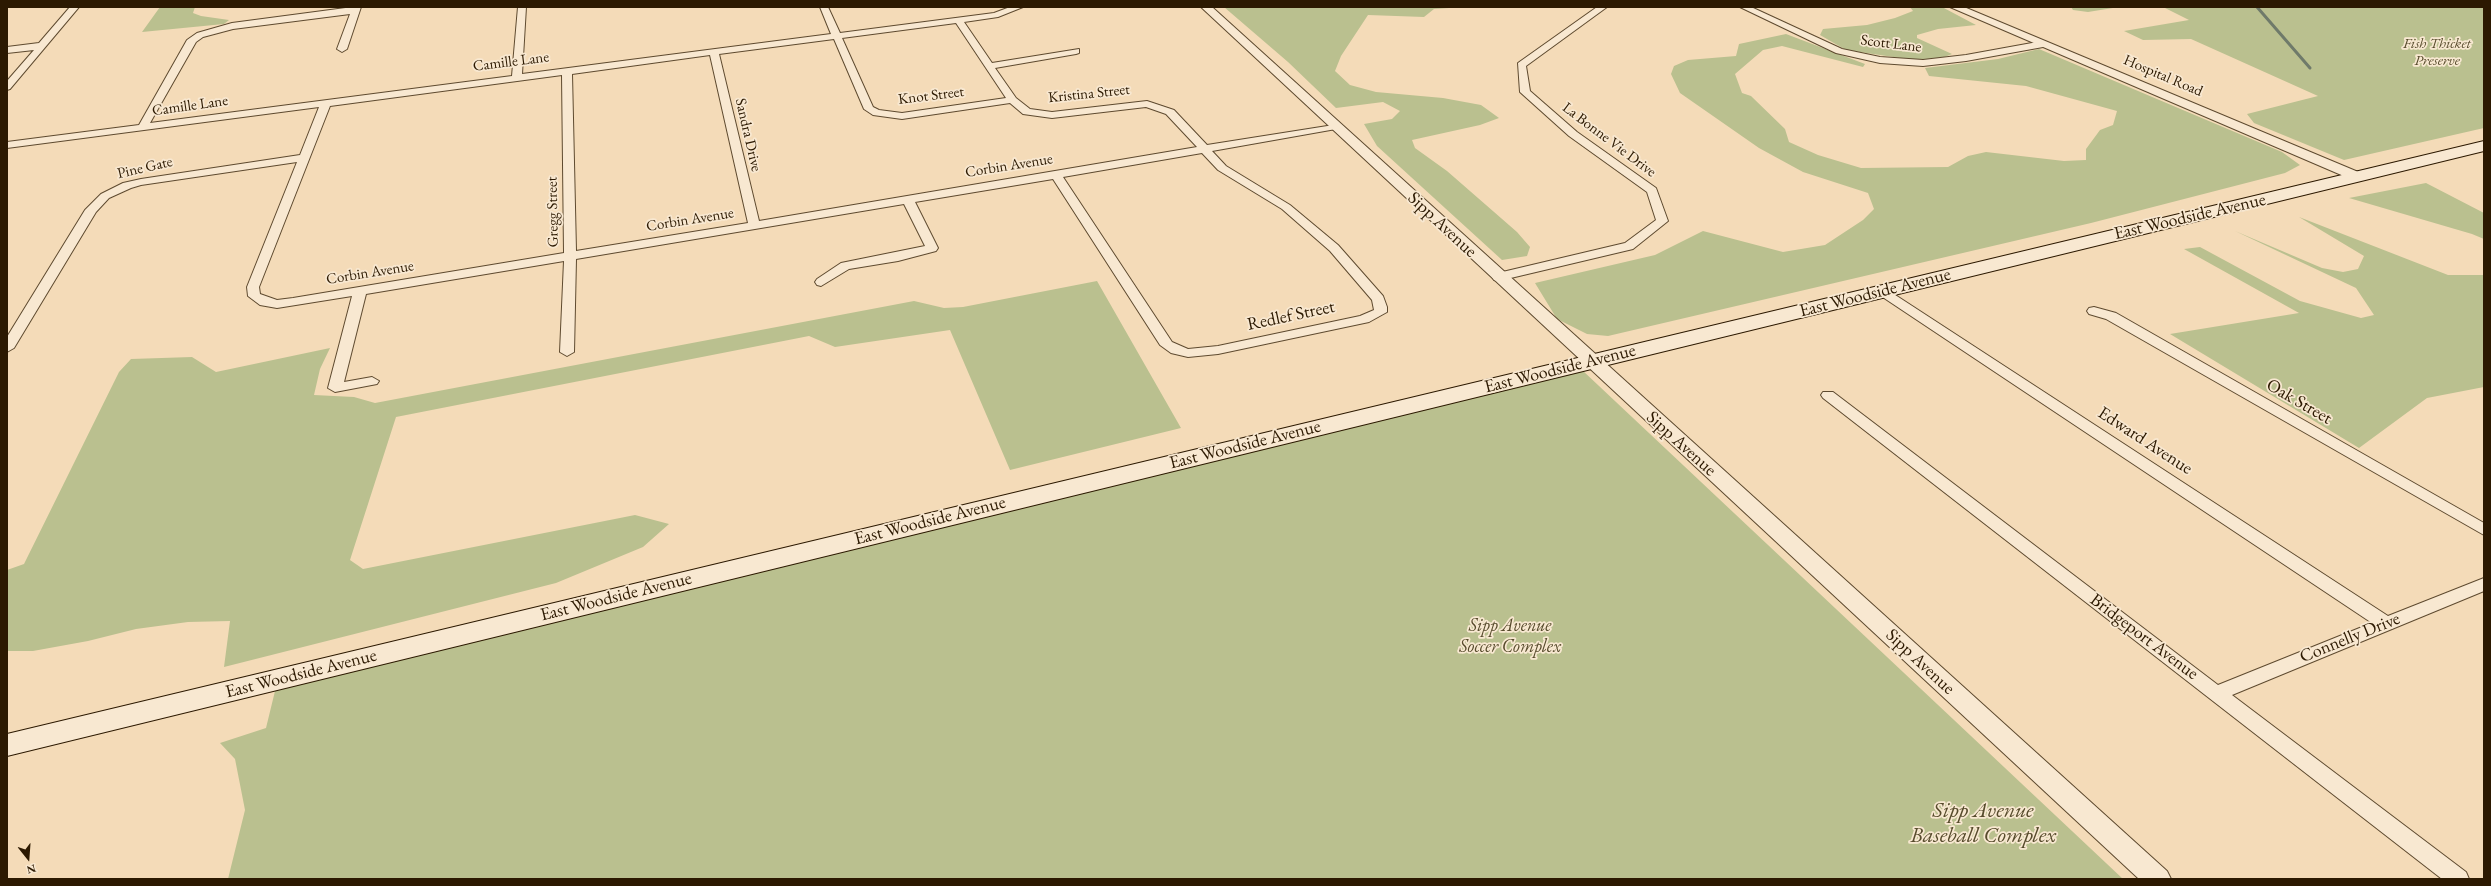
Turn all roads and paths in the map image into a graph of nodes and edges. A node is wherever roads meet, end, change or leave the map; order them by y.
1 (75, 7) edge
2 (522, 7) edge
3 (824, 7) edge
4 (1019, 7) edge
5 (1206, 7) edge
6 (1603, 7) edge
7 (1744, 7) edge
8 (1955, 7) edge
9 (356, 9) edge
10 (958, 20) junction
11 (836, 35) junction
12 (2043, 44) junction
13 (41, 46) junction
14 (7, 50) edge
15 (342, 50) dead end
16 (1076, 51) dead end
17 (714, 52) junction
18 (991, 66) junction
19 (567, 70) junction
20 (517, 76) junction
21 (7, 87) edge
22 (1012, 100) junction
23 (326, 102) junction
24 (1336, 126) junction
25 (143, 127) junction
26 (7, 145) edge
27 (2484, 146) edge
28 (1203, 150) junction
29 (302, 158) junction
30 (1056, 175) junction
31 (2358, 177) junction
32 (907, 198) junction
33 (754, 225) junction
34 (570, 256) junction
35 (1498, 277) junction
36 (821, 282) dead end
37 (360, 291) junction
38 (1883, 291) junction
39 (2094, 311) dead end
40 (7, 348) edge
41 (567, 352) dead end
42 (1591, 362) junction
43 (372, 381) dead end
44 (1828, 395) dead end
45 (2484, 530) edge
46 (2484, 584) edge
47 (2386, 623) junction
48 (2217, 693) junction
49 (7, 745) edge
50 (2157, 879) edge
51 (2458, 879) edge

1 - 13 street
2 - 20 street
3 - 11 street, Knot Street
4 - 10 street, Camille Lane
5 - 24 street, Sipp Avenue
6 - 35 street, La Bonne Vie Drive
7 - 12 street, Scott Lane
8 - 12 street, Hospital Road
9 - 15 street
9 - 25 street
10 - 11 street, Camille Lane
10 - 18 street, Kristina Street
11 - 17 street, Camille Lane
11 - 22 street, Knot Street
12 - 31 street, Hospital Road
13 - 14 street
13 - 21 street
16 - 18 street
17 - 19 street, Camille Lane
17 - 33 street, Sandra Drive
18 - 22 street, Kristina Street
19 - 20 street, Camille Lane
19 - 34 street, Gregg Street
20 - 23 street, Camille Lane
22 - 28 street, Kristina Street
23 - 25 street, Camille Lane
23 - 29 street, Corbin Avenue
24 - 28 street, Corbin Avenue
24 - 35 street, Sipp Avenue
25 - 26 street, Camille Lane
27 - 31 main road, East Woodside Avenue
28 - 30 street, Corbin Avenue
28 - 30 street, Redlef Street
29 - 37 street, Corbin Avenue
29 - 40 street, Pine Gate
30 - 32 street, Corbin Avenue
31 - 38 main road, East Woodside Avenue
32 - 33 street, Corbin Avenue
32 - 36 street
33 - 34 street, Corbin Avenue
34 - 37 street, Corbin Avenue
34 - 41 street, Gregg Street
35 - 42 street, Sipp Avenue
37 - 43 street
38 - 42 main road, East Woodside Avenue
38 - 47 street, Edward Avenue
39 - 45 street, Oak Street
42 - 49 main road, East Woodside Avenue
42 - 50 street, Sipp Avenue
44 - 48 street, Bridgeport Avenue
46 - 47 street, Connelly Drive
47 - 48 street, Connelly Drive
48 - 51 street, Bridgeport Avenue

